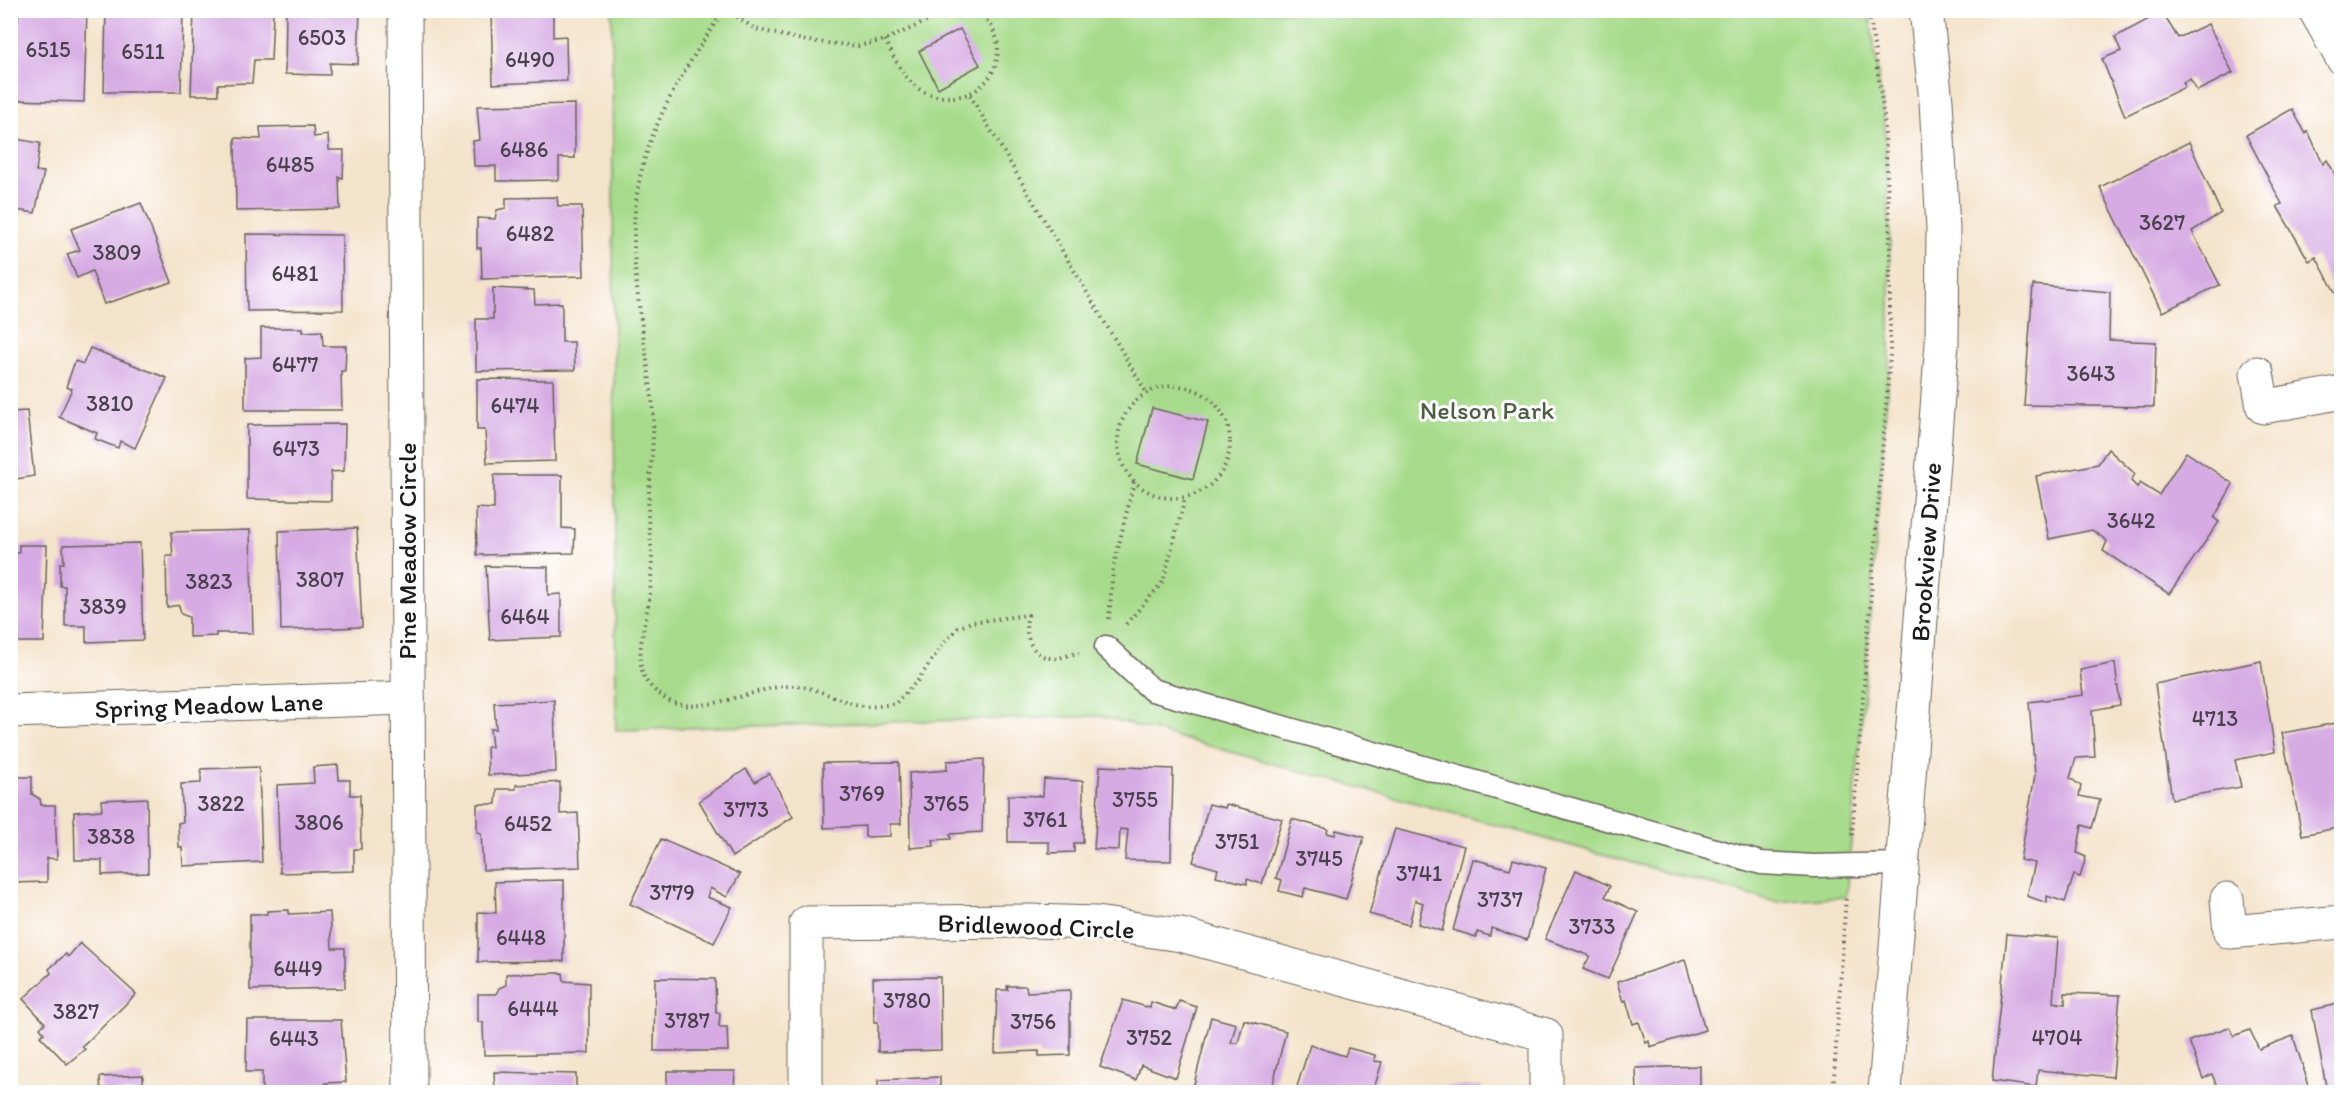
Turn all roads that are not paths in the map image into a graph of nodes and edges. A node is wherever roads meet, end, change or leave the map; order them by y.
1 (405, 10) edge
2 (1926, 10) edge
3 (2315, 10) edge
4 (2342, 58) edge
5 (2257, 373) dead end
6 (2342, 392) edge
7 (1106, 647) road end
8 (408, 698) junction
9 (10, 711) edge
10 (1902, 864) junction
11 (2227, 899) dead end
12 (2342, 922) edge
13 (410, 1092) edge
14 (806, 1092) edge
15 (1546, 1092) edge
16 (1885, 1092) edge

1 - 8 street, Pine Meadow Circle
2 - 10 street, Brookview Drive
3 - 4 street
5 - 6 street
7 - 10 lane
8 - 9 street, Spring Meadow Lane
8 - 13 street, Pine Meadow Circle
10 - 16 street, Brookview Drive
11 - 12 street
14 - 15 street, Bridlewood Circle

